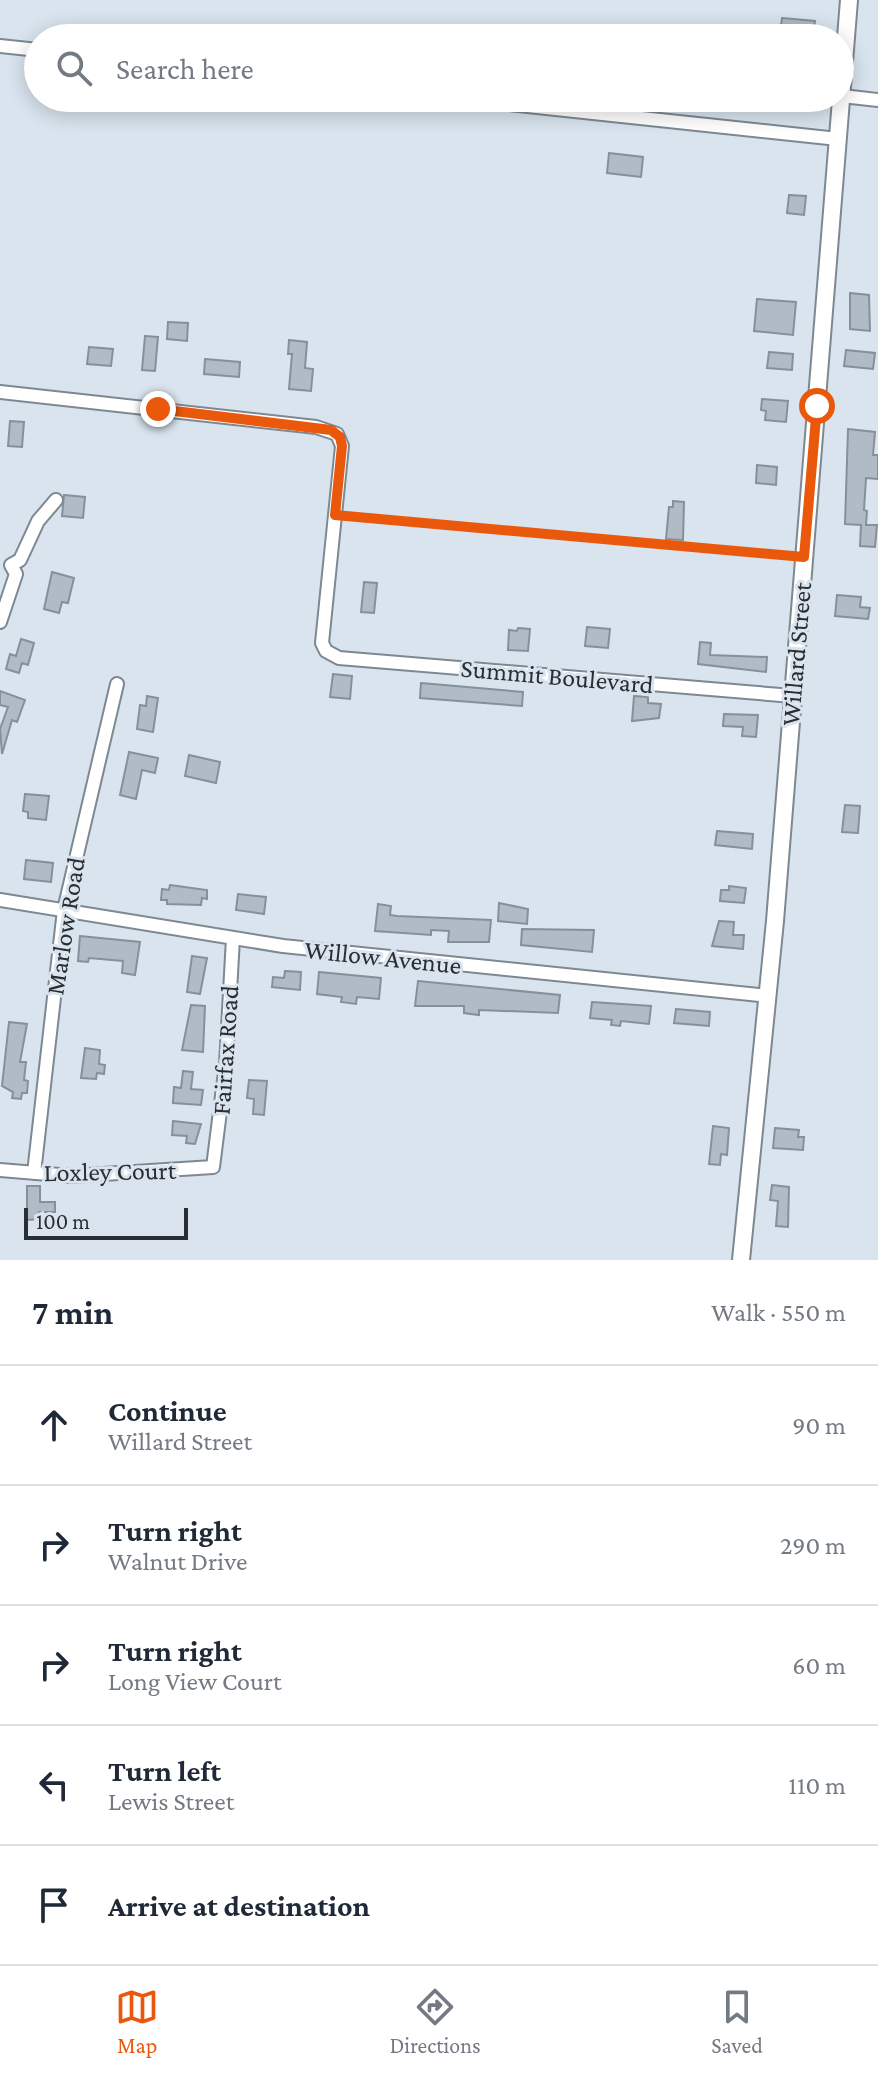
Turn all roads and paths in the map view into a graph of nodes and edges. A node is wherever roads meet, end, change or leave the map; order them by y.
1 (849, 0) edge
2 (847, 24) edge
3 (0, 46) edge
4 (24, 49) edge
5 (854, 97) edge
6 (878, 100) edge
7 (584, 112) edge
8 (841, 112) edge
9 (838, 139) junction
10 (0, 392) edge
11 (56, 500) dead end
12 (335, 515) junction
13 (804, 557) junction
14 (6, 562) edge
15 (0, 622) edge
16 (117, 684) dead end
17 (793, 696) junction
18 (0, 900) edge
19 (64, 910) junction
20 (233, 938) junction
21 (769, 996) junction
22 (216, 1161) joint
23 (0, 1170) edge
24 (34, 1173) junction
25 (741, 1260) edge

1 - 2 street, Willard Street
3 - 4 street
5 - 6 street
7 - 9 street
8 - 9 street, Willard Street
9 - 13 street, Willard Street
10 - 12 street
11 - 14 street
12 - 13 path
12 - 17 street, Summit Boulevard
13 - 17 street, Willard Street
14 - 15 street
16 - 19 street, Marlow Road
17 - 21 street, Willard Street
18 - 19 street, Willow Avenue
19 - 20 street, Willow Avenue
19 - 24 street, Marlow Road
20 - 21 street, Willow Avenue
20 - 22 street, Fairfax Road
21 - 25 street, Willard Street
22 - 24 street, Loxley Court
23 - 24 street, Loxley Court

